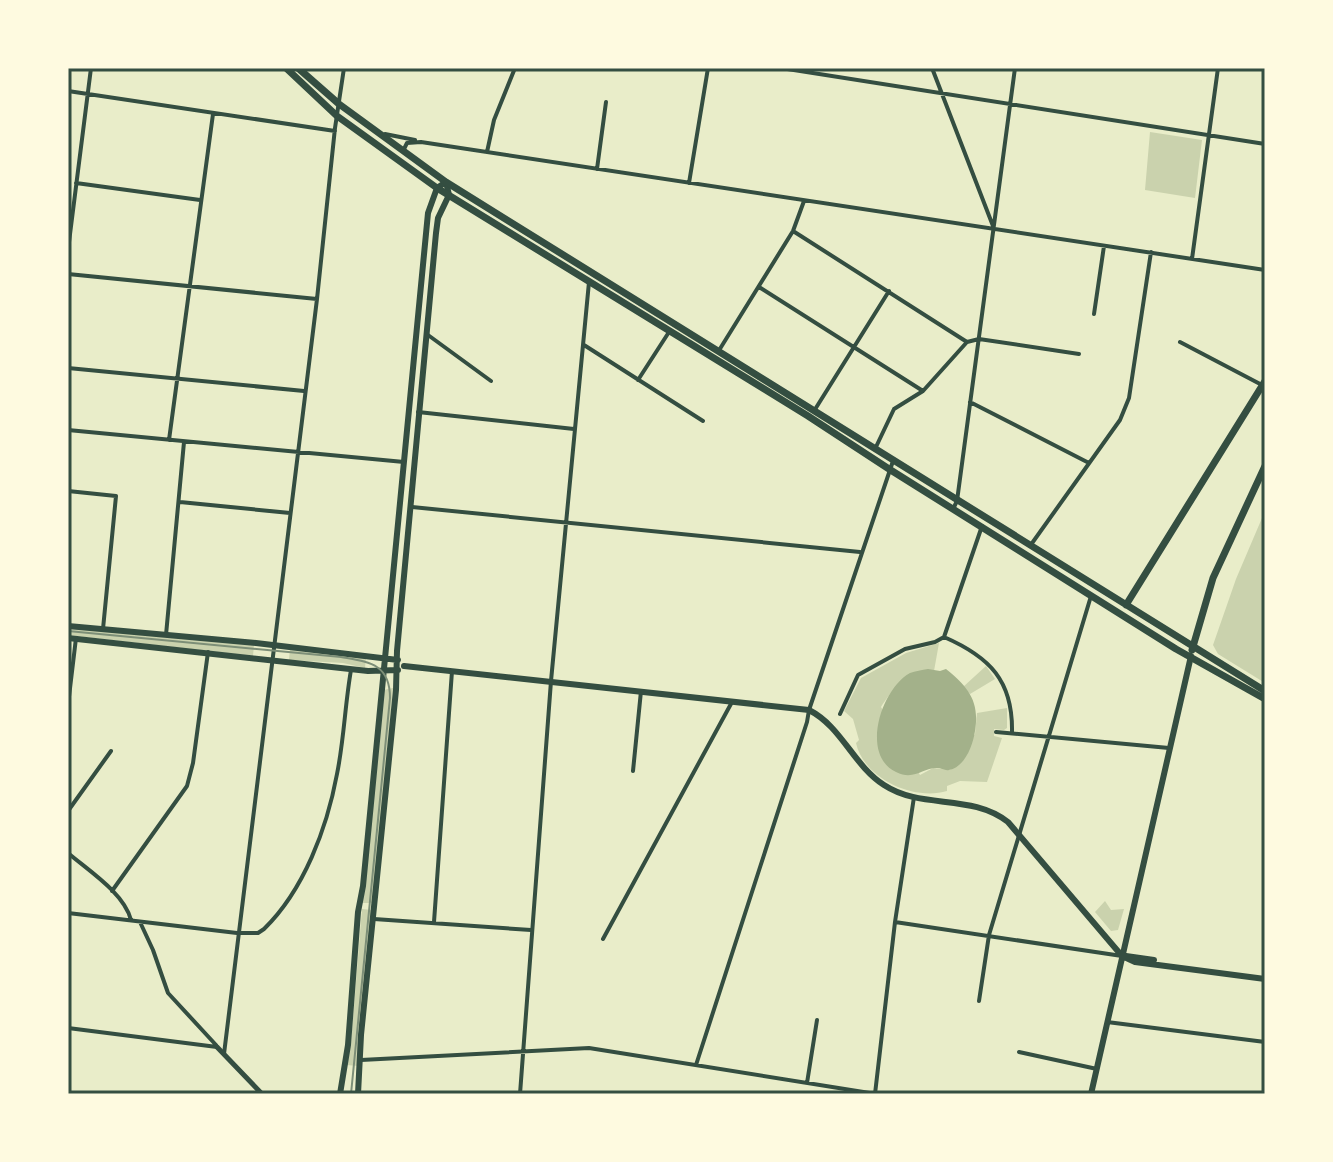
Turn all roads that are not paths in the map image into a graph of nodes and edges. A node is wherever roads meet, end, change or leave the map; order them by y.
1 (91, 68) edge
2 (286, 68) edge
3 (298, 68) edge
4 (344, 68) edge
5 (515, 68) edge
6 (708, 68) edge
7 (781, 68) edge
8 (932, 68) edge
9 (1015, 68) edge
10 (1218, 68) edge
11 (68, 91) edge
12 (941, 92) junction
13 (87, 94) junction
14 (606, 102) dead end
15 (339, 104) junction
16 (1010, 104) junction
17 (213, 114) junction
18 (337, 116) junction
19 (335, 131) junction
20 (378, 134) junction
21 (1208, 134) junction
22 (421, 142) junction
23 (1265, 144) edge
24 (403, 152) junction
25 (487, 152) junction
26 (597, 169) junction
27 (446, 182) junction
28 (76, 183) junction
29 (689, 183) junction
30 (437, 188) junction
31 (449, 195) junction
32 (200, 200) junction
33 (804, 201) junction
34 (994, 228) junction
35 (793, 231) junction
36 (1104, 246) junction
37 (68, 250) edge
38 (1151, 252) junction
39 (1192, 259) junction
40 (1265, 270) edge
41 (68, 274) edge
42 (589, 282) junction
43 (190, 286) junction
44 (759, 287) junction
45 (889, 291) junction
46 (317, 299) junction
47 (1094, 314) dead end
48 (669, 332) junction
49 (426, 333) junction
50 (979, 339) junction
51 (967, 342) junction
52 (1180, 342) dead end
53 (584, 345) junction
54 (854, 346) junction
55 (718, 352) junction
56 (1079, 354) dead end
57 (68, 368) edge
58 (177, 378) junction
59 (638, 380) junction
60 (491, 381) dead end
61 (1264, 383) edge
62 (305, 391) junction
63 (923, 391) junction
64 (970, 402) junction
65 (814, 411) junction
66 (418, 412) junction
67 (703, 421) dead end
68 (574, 429) junction
69 (68, 430) edge
70 (169, 440) junction
71 (184, 442) junction
72 (875, 449) junction
73 (297, 453) junction
74 (893, 461) junction
75 (404, 462) junction
76 (1089, 463) junction
77 (1265, 466) edge
78 (889, 469) junction
79 (68, 491) edge
80 (180, 502) junction
81 (955, 505) junction
82 (409, 507) junction
83 (290, 513) junction
84 (565, 523) junction
85 (982, 526) junction
86 (1030, 546) junction
87 (862, 552) junction
88 (1092, 595) junction
89 (1126, 605) junction
90 (1125, 616) junction
91 (68, 626) edge
92 (103, 629) junction
93 (166, 635) junction
94 (944, 637) junction
95 (72, 638) edge
96 (274, 645) junction
97 (208, 652) junction
98 (1192, 652) junction
99 (384, 657) junction
100 (398, 660) junction
101 (272, 661) junction
102 (404, 666) junction
103 (351, 668) junction
104 (397, 671) junction
105 (452, 671) junction
106 (382, 672) junction
107 (551, 681) junction
108 (641, 691) junction
109 (1265, 691) edge
110 (1265, 699) edge
111 (733, 701) junction
112 (68, 705) edge
113 (809, 710) junction
114 (840, 714) dead end
115 (996, 732) dead end
116 (1012, 732) junction
117 (1048, 735) junction
118 (1169, 748) junction
119 (111, 751) dead end
120 (633, 771) dead end
121 (914, 797) junction
122 (68, 811) edge
123 (1018, 833) junction
124 (68, 853) edge
125 (112, 891) junction
126 (68, 913) edge
127 (374, 919) junction
128 (132, 920) junction
129 (140, 922) junction
130 (434, 922) junction
131 (895, 922) junction
132 (532, 930) junction
133 (237, 933) junction
134 (989, 935) junction
135 (603, 939) dead end
136 (1122, 956) junction
137 (1265, 979) edge
138 (979, 1001) dead end
139 (817, 1020) dead end
140 (1107, 1022) junction
141 (68, 1028) edge
142 (1265, 1042) edge
143 (217, 1047) junction
144 (523, 1052) junction
145 (1019, 1052) dead end
146 (224, 1054) junction
147 (361, 1060) junction
148 (696, 1065) junction
149 (1097, 1069) junction
150 (807, 1083) junction
151 (259, 1092) edge
152 (360, 1092) edge
153 (340, 1094) edge
154 (520, 1094) edge
155 (876, 1094) edge
156 (1091, 1094) edge

1 - 13 street
2 - 18 main road
3 - 15 main road
4 - 15 street
5 - 25 street
6 - 29 street
7 - 12 street
8 - 12 street
9 - 16 street
10 - 21 street
11 - 13 street
12 - 16 street
12 - 34 street
13 - 17 street
13 - 28 street
14 - 26 street
15 - 18 street
15 - 20 main road
16 - 21 street
16 - 34 street
17 - 19 street
17 - 32 street
18 - 19 street
18 - 30 main road
19 - 46 street
20 - 22 street
20 - 24 main road
21 - 23 street
21 - 39 street
22 - 24 street
22 - 25 street
24 - 27 main road
25 - 26 street
26 - 29 street
27 - 30 main road
27 - 31 main road
27 - 55 main road
28 - 32 street
28 - 37 street
29 - 33 street
30 - 31 main road
30 - 75 main road
31 - 42 main road
31 - 49 main road
32 - 43 street
33 - 34 street
33 - 35 street
34 - 36 street
34 - 50 street
35 - 44 street
35 - 45 street
36 - 38 street
36 - 47 street
38 - 39 street
38 - 76 street
39 - 40 street
41 - 43 street
42 - 48 main road
42 - 53 street
43 - 46 street
43 - 58 street
44 - 54 street
44 - 55 street
45 - 51 street
45 - 54 street
46 - 62 street
48 - 59 street
48 - 78 main road
49 - 60 street
49 - 66 main road
50 - 51 street
50 - 56 street
50 - 64 street
51 - 63 street
52 - 61 street
53 - 59 street
53 - 68 street
54 - 63 street
54 - 65 street
55 - 65 main road
57 - 58 street
58 - 62 street
58 - 70 street
59 - 67 street
61 - 89 main road
62 - 73 street
63 - 72 street
64 - 76 street
64 - 81 street
65 - 72 main road
66 - 68 street
66 - 82 main road
68 - 84 street
69 - 70 street
70 - 71 street
71 - 73 street
71 - 80 street
72 - 74 main road
73 - 75 street
73 - 83 street
74 - 78 street
74 - 81 main road
75 - 99 main road
76 - 86 street
77 - 98 main road
78 - 81 main road
78 - 87 street
79 - 92 street
80 - 83 street
80 - 93 street
81 - 85 main road
81 - 86 main road
82 - 84 street
82 - 100 main road
83 - 96 street
84 - 87 street
84 - 107 street
85 - 88 main road
85 - 94 street
86 - 89 main road
87 - 113 street
88 - 90 main road
88 - 117 street
89 - 90 main road
89 - 98 main road
90 - 98 main road
91 - 92 main road
92 - 93 main road
93 - 96 main road
94 - 114 street
94 - 116 street
95 - 97 main road
95 - 112 street
96 - 99 main road
96 - 101 street
97 - 101 main road
97 - 125 street
98 - 109 main road
98 - 110 main road
98 - 118 main road
99 - 100 main road
99 - 106 main road
100 - 102 main road
100 - 104 main road
101 - 103 main road
101 - 133 street
102 - 104 main road
102 - 105 main road
103 - 106 main road
103 - 133 street
104 - 106 main road
104 - 127 main road
105 - 107 main road
105 - 130 street
106 - 153 main road
107 - 108 main road
107 - 132 street
108 - 111 main road
108 - 120 street
111 - 113 main road
111 - 135 street
113 - 121 main road
113 - 148 street
115 - 116 street
116 - 117 street
117 - 118 street
117 - 123 street
118 - 136 main road
119 - 122 street
121 - 123 main road
121 - 131 street
123 - 134 street
123 - 136 main road
124 - 125 street
125 - 128 street
126 - 128 street
127 - 130 street
127 - 147 main road
128 - 129 street
129 - 133 street
129 - 143 street
130 - 132 street
131 - 134 street
131 - 155 street
132 - 144 street
133 - 146 street
134 - 136 street
134 - 138 street
136 - 137 main road
136 - 140 main road
139 - 150 street
140 - 142 street
140 - 149 main road
141 - 143 street
143 - 146 street
144 - 147 street
144 - 148 street
144 - 154 street
145 - 149 street
146 - 151 street
147 - 152 main road
148 - 150 street
149 - 156 main road
150 - 155 street

